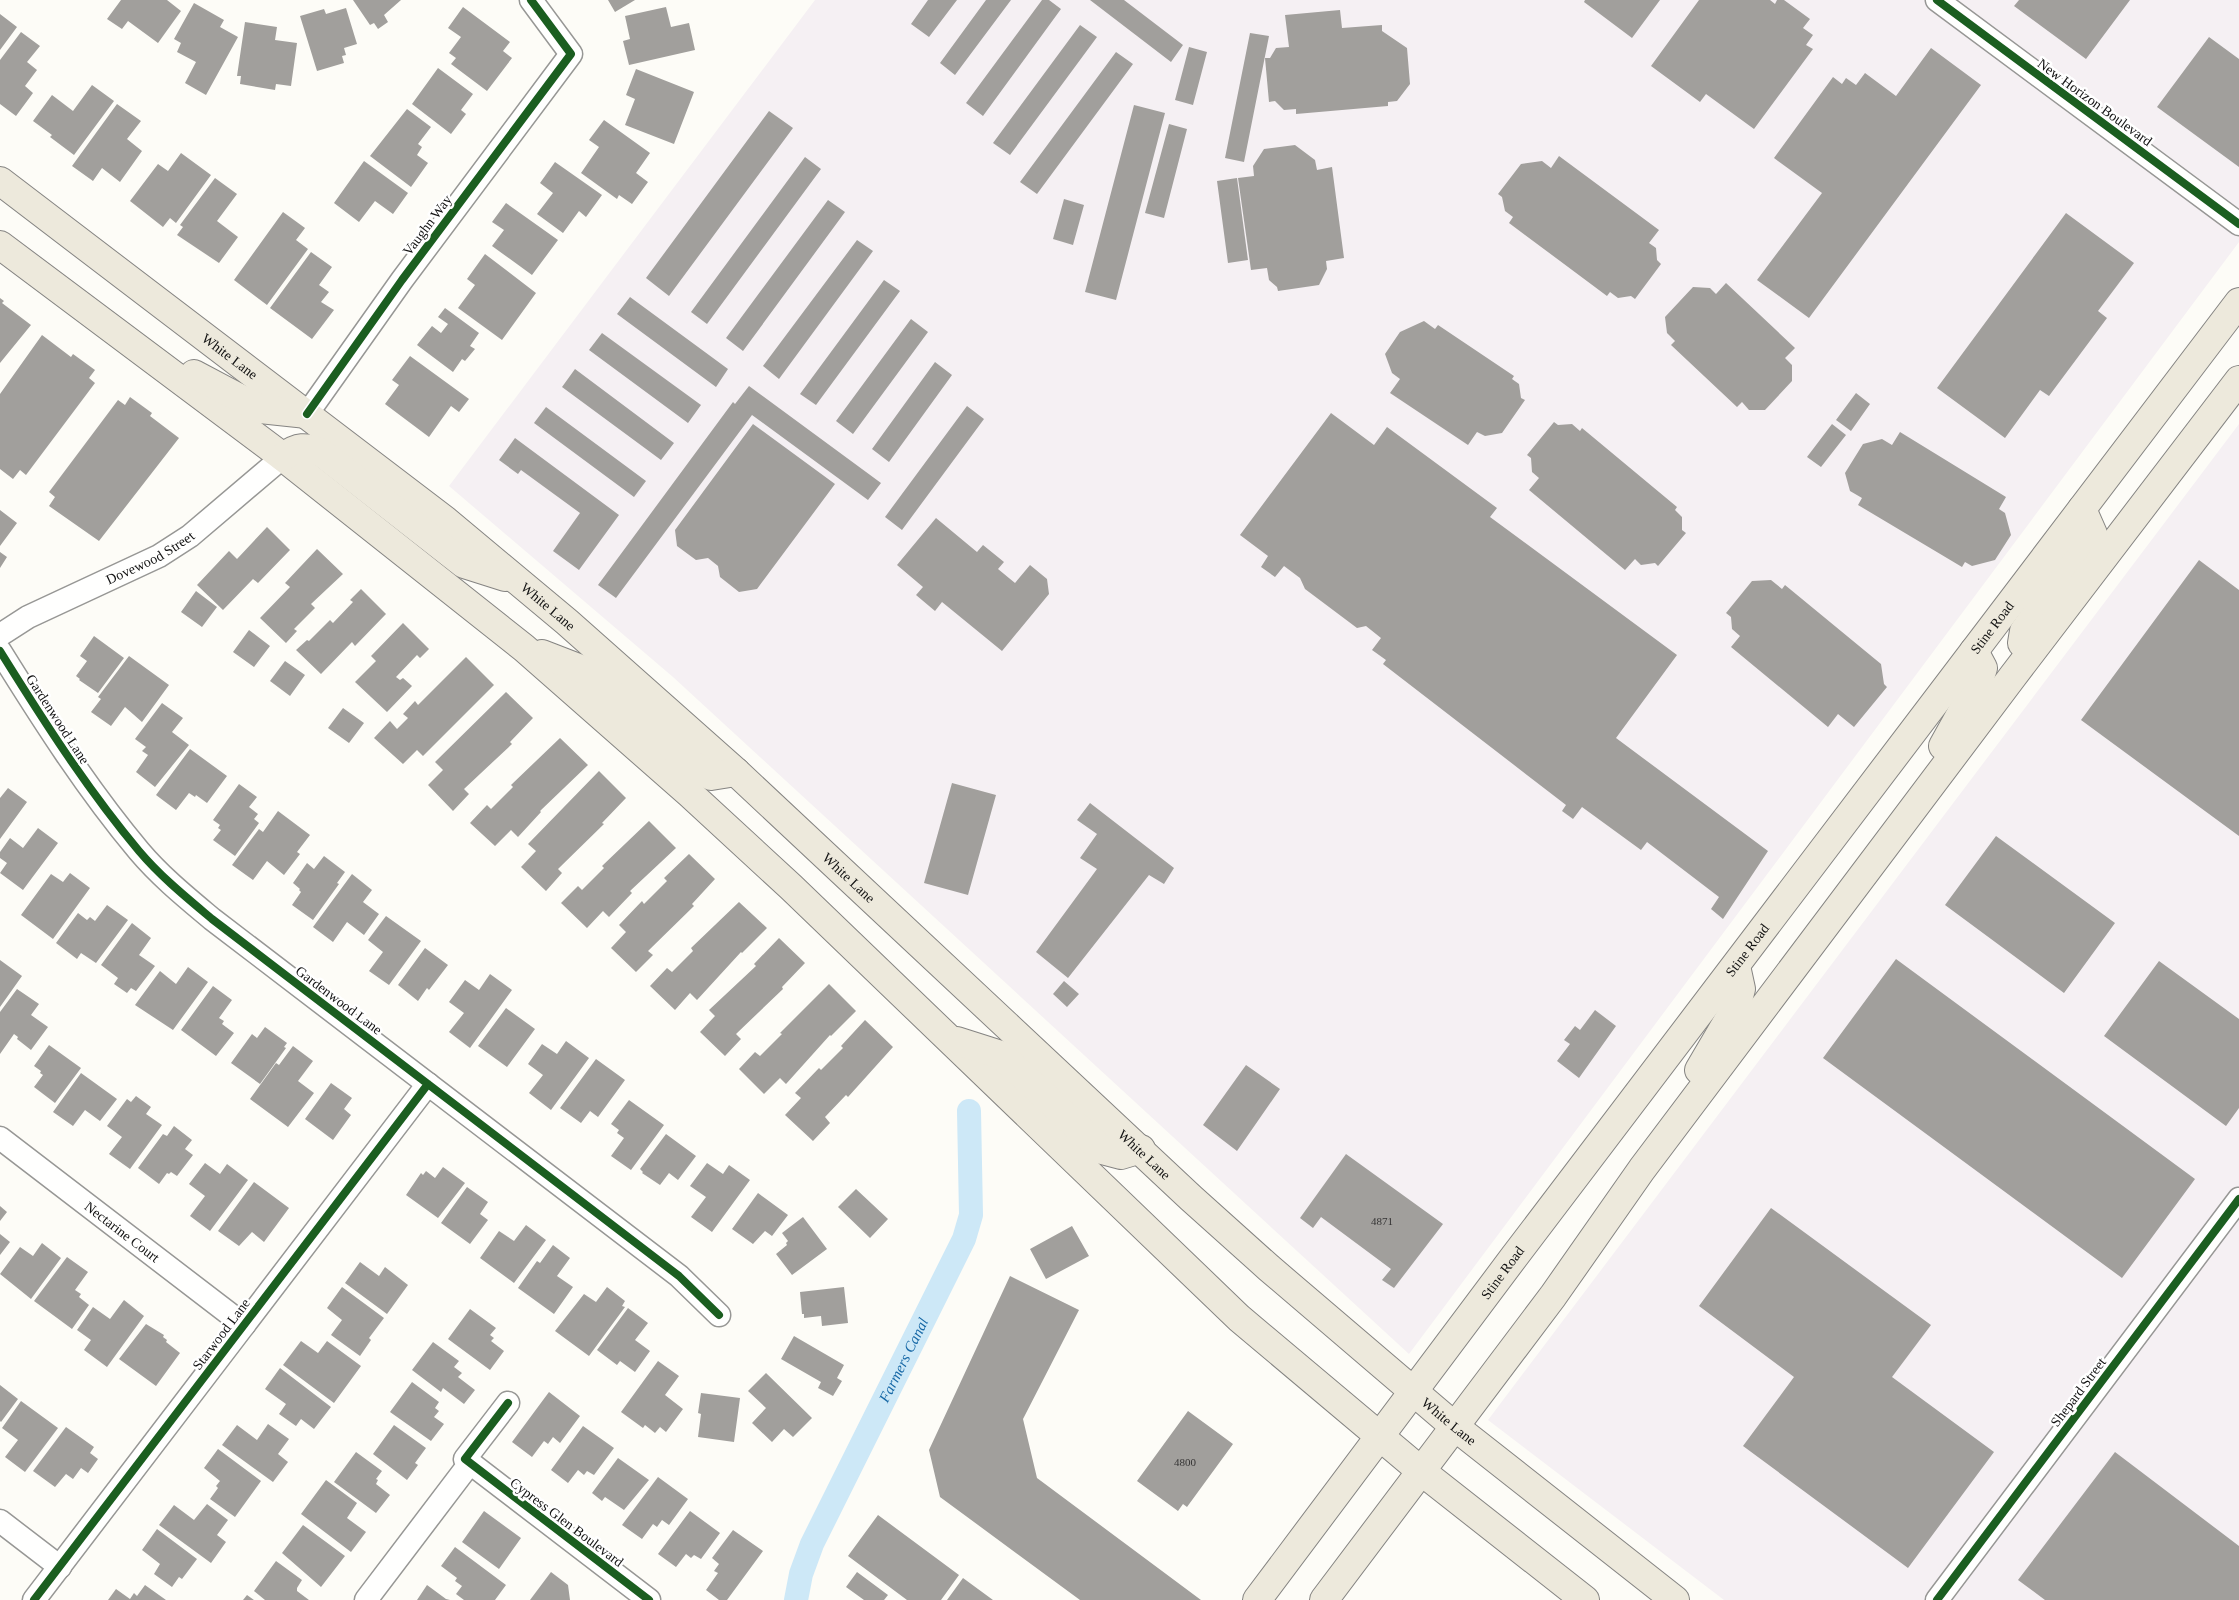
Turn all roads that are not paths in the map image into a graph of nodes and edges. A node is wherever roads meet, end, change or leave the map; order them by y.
1 (531, 0) edge
2 (1937, 0) edge
3 (0, 181) edge
4 (2239, 224) edge
5 (0, 245) edge
6 (2239, 302) edge
7 (115, 333) junction
8 (2239, 380) edge
9 (307, 414) junction
10 (283, 457) junction
11 (2082, 509) junction
12 (516, 580) junction
13 (0, 634) edge
14 (524, 648) junction
15 (0, 651) edge
16 (1974, 652) junction
17 (2013, 676) junction
18 (736, 772) junction
19 (1889, 843) junction
20 (1736, 966) junction
21 (950, 1039) junction
22 (428, 1084) junction
23 (0, 1138) edge
24 (1140, 1149) junction
25 (1642, 1169) junction
26 (2239, 1199) edge
27 (719, 1315) dead end
28 (244, 1325) junction
29 (1414, 1392) junction
30 (508, 1403) dead end
31 (1454, 1426) junction
32 (1380, 1438) junction
33 (470, 1463) junction
34 (1421, 1471) junction
35 (0, 1521) edge
36 (60, 1567) junction
37 (34, 1600) edge
38 (366, 1600) edge
39 (649, 1600) edge
40 (1258, 1600) edge
41 (1324, 1600) edge
42 (1585, 1600) edge
43 (1675, 1600) edge
44 (1937, 1600) edge

1 - 9 street, Vaughn Way
2 - 4 street, New Horizon Boulevard
3 - 9 main road, White Lane
5 - 7 main road
6 - 11 main road, Stine Road
7 - 9 main road
7 - 10 main road
8 - 17 main road
9 - 12 main road, White Lane
10 - 12 main road
10 - 13 street, Dovewood Street
10 - 14 main road
11 - 16 main road, Stine Road
11 - 17 main road
12 - 18 main road, White Lane
14 - 18 main road
14 - 21 main road
15 - 22 street, Gardenwood Lane
16 - 19 main road
16 - 20 main road, Stine Road
17 - 19 main road
18 - 24 main road, White Lane
19 - 25 main road
20 - 25 main road
20 - 29 main road, Stine Road
21 - 24 main road
21 - 32 main road
22 - 27 street, Gardenwood Lane
22 - 28 street, Starwood Lane
23 - 28 street, Nectarine Court
24 - 29 main road, White Lane
25 - 31 main road
26 - 44 street, Shepard Street
28 - 36 street, Starwood Lane
29 - 31 main road, White Lane
29 - 32 main road, Stine Road
30 - 33 street
31 - 34 main road
31 - 43 main road, White Lane
32 - 34 main road
32 - 40 main road, Stine Road
33 - 38 street
33 - 39 street, Cypress Glen Boulevard
34 - 41 main road
34 - 42 main road
35 - 36 street
36 - 37 street, Starwood Lane

